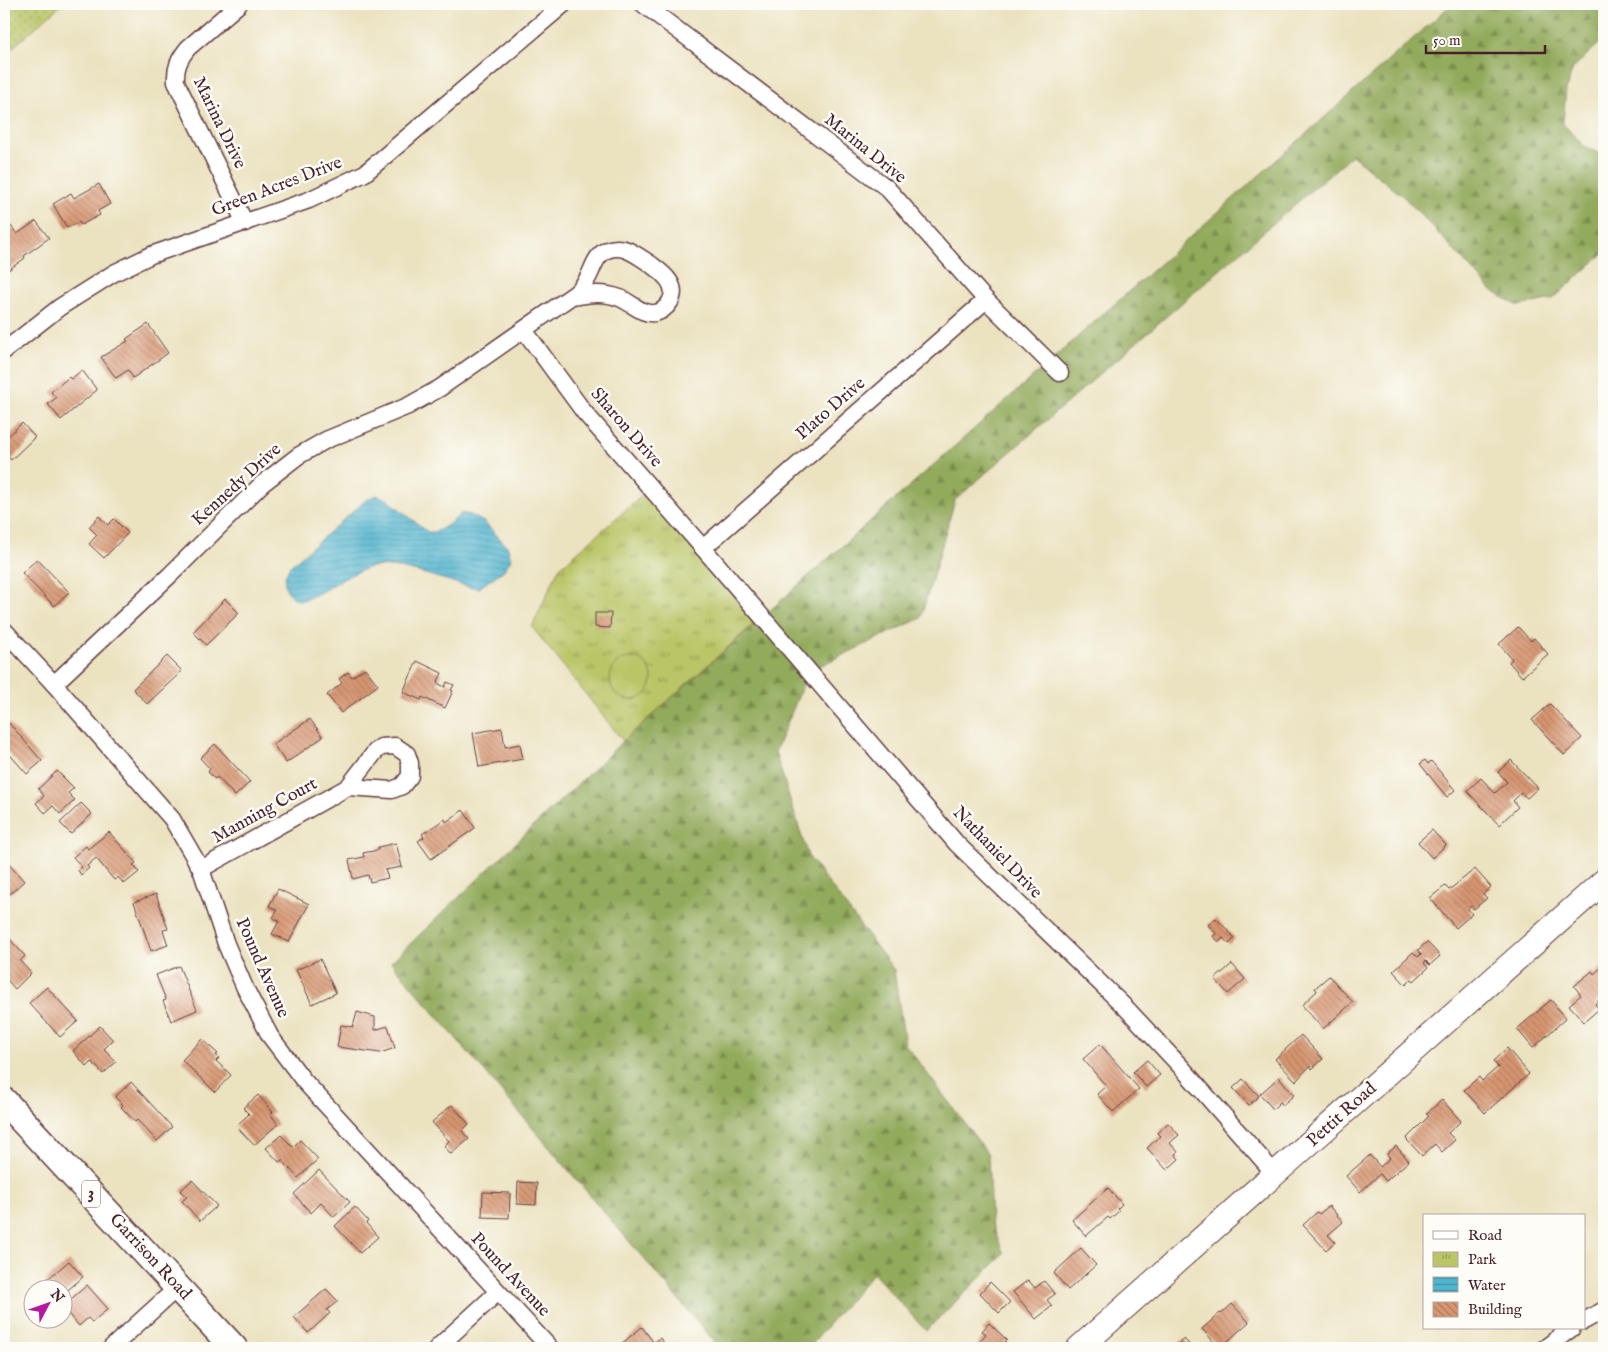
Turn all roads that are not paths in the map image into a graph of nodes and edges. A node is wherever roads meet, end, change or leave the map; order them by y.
1 (239, 4) edge
2 (564, 4) edge
3 (643, 4) edge
4 (245, 223) junction
5 (576, 293) junction
6 (986, 300) junction
7 (524, 330) junction
8 (4, 351) edge
9 (1060, 373) dead end
10 (703, 548) junction
11 (4, 630) edge
12 (54, 684) junction
13 (348, 788) dead end
14 (201, 869) junction
15 (1604, 881) edge
16 (4, 1101) edge
17 (1275, 1174) junction
18 (178, 1287) junction
19 (498, 1292) junction
20 (1604, 1310) edge
21 (1586, 1320) edge
22 (1569, 1330) edge
23 (110, 1348) edge
24 (234, 1348) edge
25 (437, 1348) edge
26 (550, 1348) edge
27 (1079, 1348) edge
28 (1546, 1348) edge

1 - 4 street, Marina Drive
2 - 4 street, Green Acres Drive
3 - 6 street, Marina Drive
4 - 8 street, Green Acres Drive
5 - 5 street, Kennedy Drive
5 - 7 street, Kennedy Drive
6 - 9 street, Marina Drive
6 - 10 street, Plato Drive
7 - 10 street, Sharon Drive
7 - 12 street, Kennedy Drive
10 - 17 street, Nathaniel Drive
11 - 12 street, Pound Avenue
12 - 14 street, Pound Avenue
13 - 14 street, Manning Court
14 - 19 street, Pound Avenue
15 - 17 street, Pettit Road
16 - 18 main road, Garrison Road / 3
17 - 27 street, Pettit Road
18 - 23 street
18 - 24 main road, Garrison Road / 3
19 - 25 street
19 - 26 street, Pound Avenue
20 - 21 street
22 - 28 street

